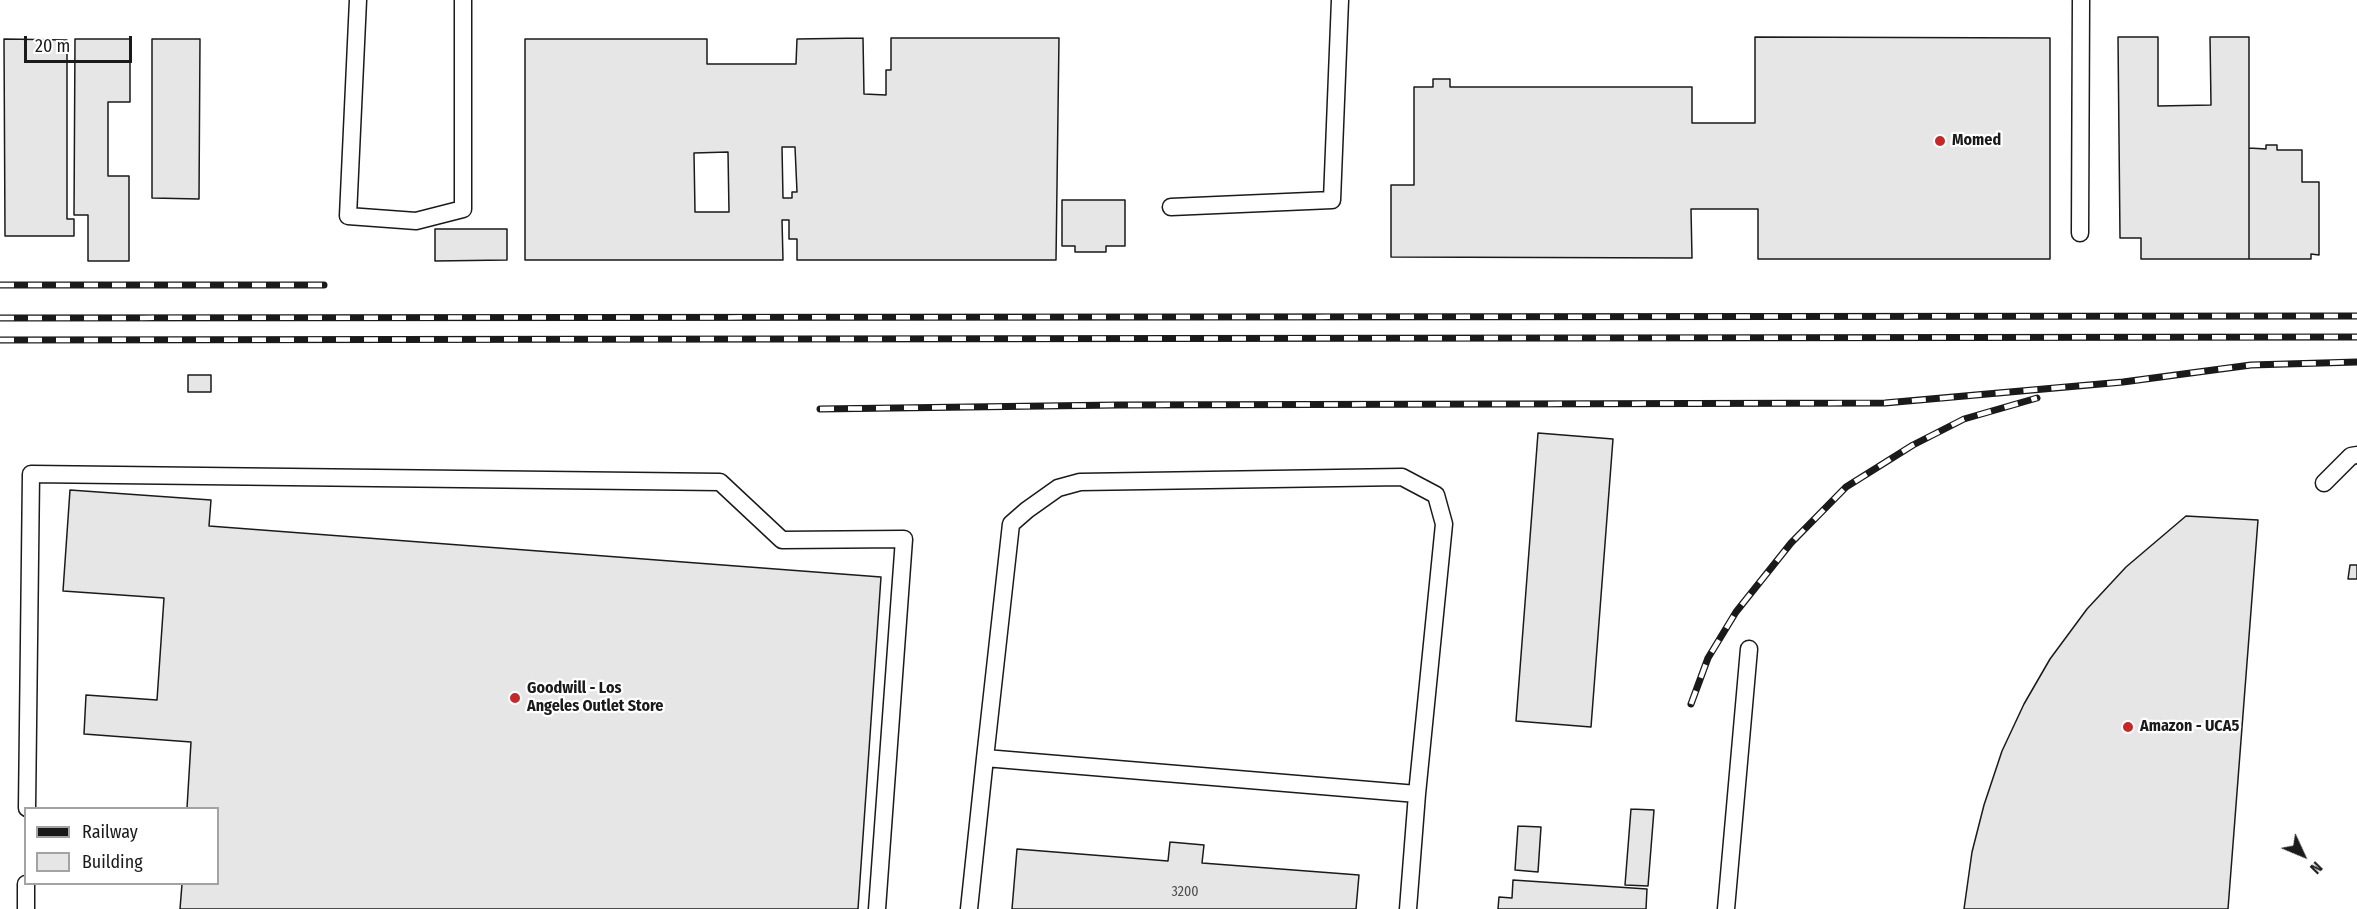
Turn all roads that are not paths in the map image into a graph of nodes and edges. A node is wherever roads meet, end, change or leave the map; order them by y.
1 (358, 0) edge
2 (463, 0) edge
3 (1341, 0) edge
4 (2081, 0) edge
5 (1171, 207) dead end
6 (2080, 233) dead end
7 (2357, 455) edge
8 (2324, 483) dead end
9 (1749, 649) dead end
10 (985, 759) junction
11 (1417, 794) junction
12 (27, 807) edge
13 (26, 885) edge
14 (26, 909) edge
15 (877, 909) edge
16 (969, 909) edge
17 (1408, 909) edge
18 (1726, 909) edge

1 - 2 lane
3 - 5 lane
4 - 6 lane
7 - 8 lane
9 - 18 lane
10 - 11 lane
10 - 11 lane
10 - 16 lane
11 - 17 lane
12 - 15 lane
13 - 14 lane

